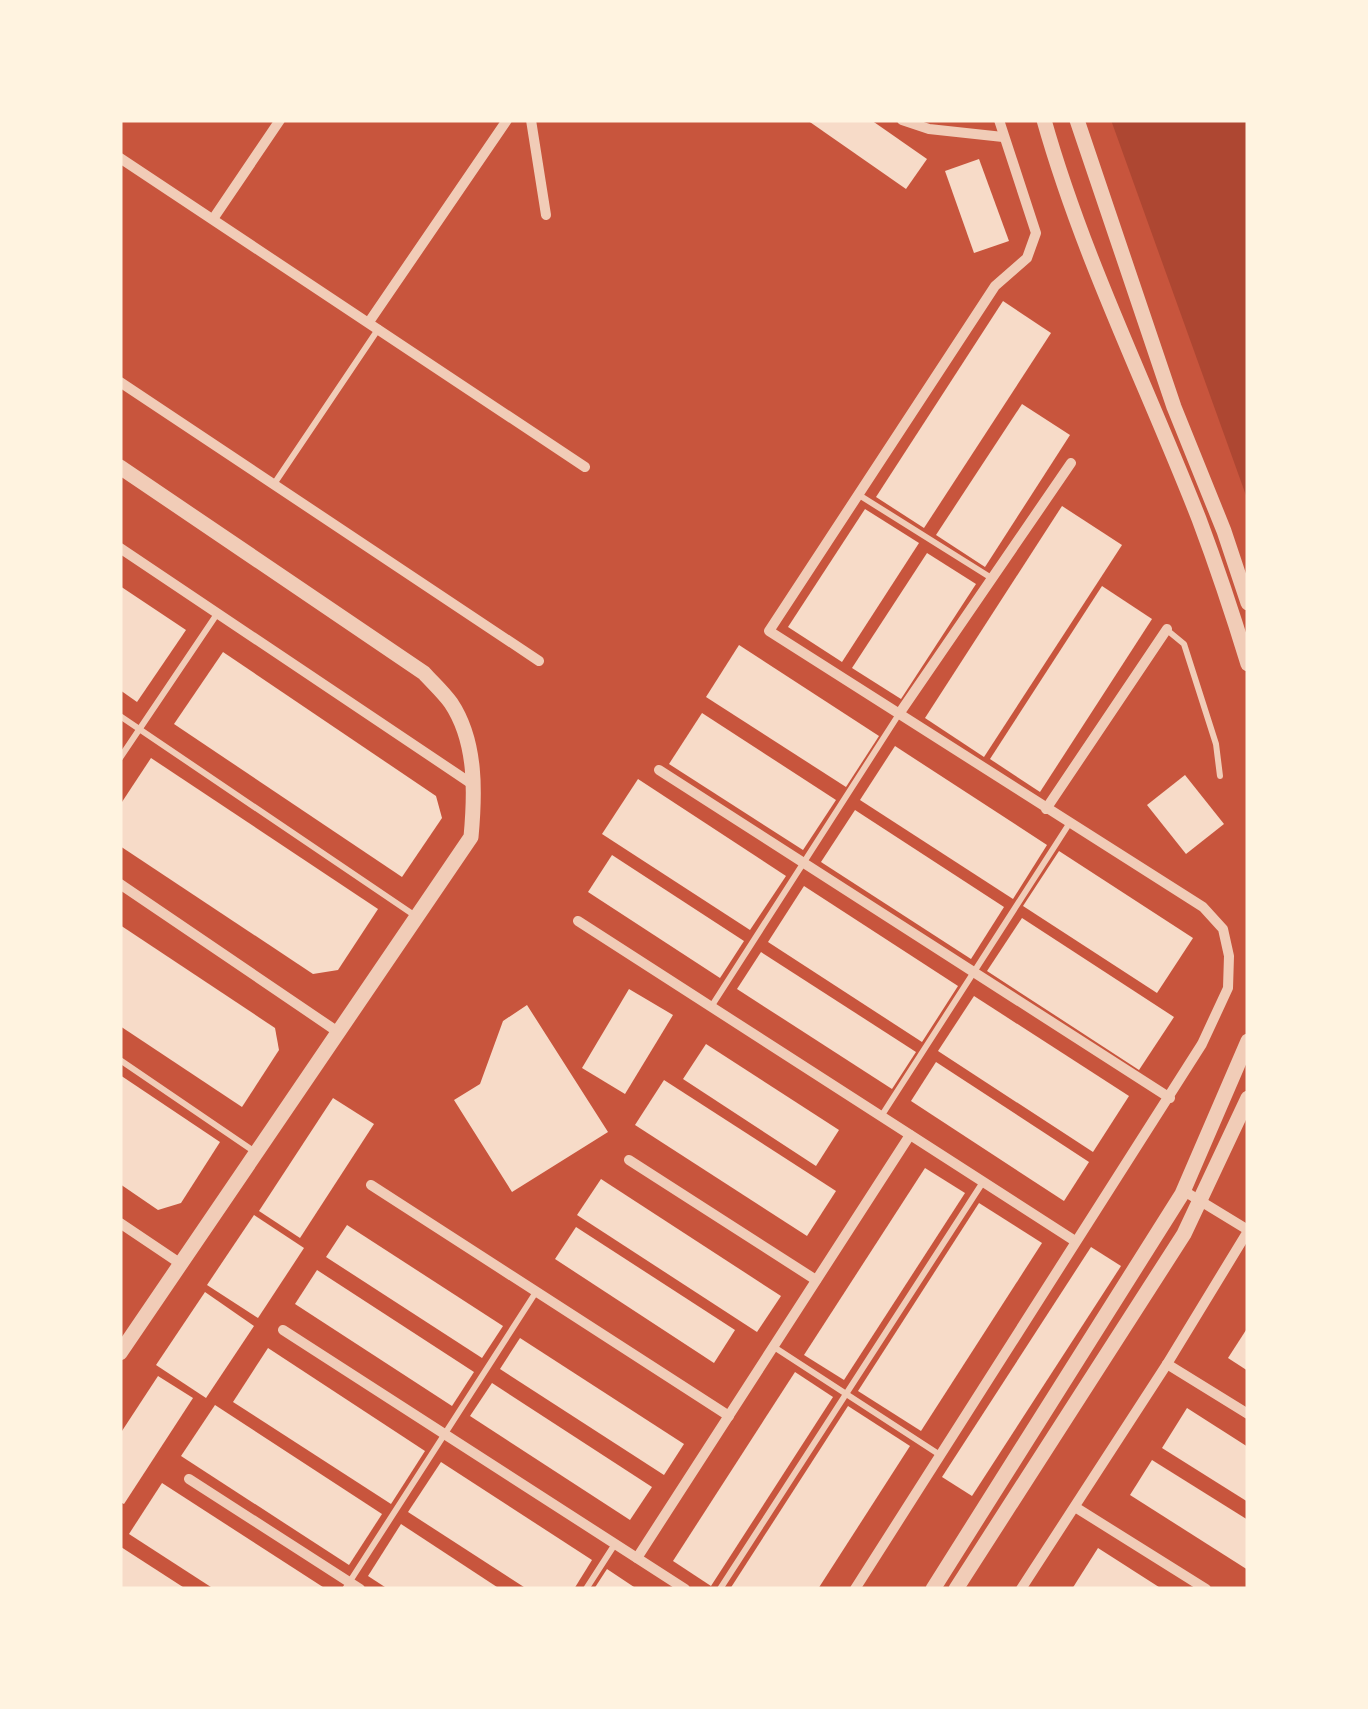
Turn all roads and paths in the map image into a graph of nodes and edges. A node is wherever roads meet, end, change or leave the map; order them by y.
1 (280, 120) edge
2 (507, 120) edge
3 (531, 120) edge
4 (902, 120) edge
5 (999, 120) edge
6 (1044, 120) edge
7 (1077, 120) edge
8 (1003, 137) junction
9 (120, 158) edge
10 (546, 215) dead end
11 (213, 218) junction
12 (374, 325) junction
13 (120, 382) edge
14 (1071, 464) dead end
15 (120, 467) edge
16 (584, 467) dead end
17 (274, 484) junction
18 (859, 494) junction
19 (120, 548) edge
20 (992, 580) junction
21 (1248, 603) edge
22 (217, 614) junction
23 (1166, 629) joint
24 (539, 661) dead end
25 (1248, 664) edge
26 (899, 714) junction
27 (120, 716) edge
28 (140, 729) junction
29 (120, 758) edge
30 (659, 770) dead end
31 (1220, 776) dead end
32 (476, 787) junction
33 (1046, 808) junction
34 (1069, 824) junction
35 (804, 862) junction
36 (120, 884) edge
37 (417, 918) junction
38 (578, 922) dead end
39 (974, 972) junction
40 (711, 1007) junction
41 (338, 1032) junction
42 (1248, 1041) edge
43 (120, 1060) edge
44 (1170, 1098) junction
45 (1248, 1098) edge
46 (881, 1116) junction
47 (910, 1135) junction
48 (256, 1152) junction
49 (629, 1160) dead end
50 (982, 1182) junction
51 (371, 1186) dead end
52 (1184, 1192) junction
53 (1202, 1201) junction
54 (120, 1223) edge
55 (1248, 1230) edge
56 (1074, 1241) junction
57 (181, 1264) junction
58 (816, 1280) junction
59 (536, 1292) junction
60 (284, 1330) dead end
61 (773, 1346) junction
62 (120, 1354) edge
63 (1167, 1364) junction
64 (846, 1394) junction
65 (1248, 1414) edge
66 (729, 1416) junction
67 (444, 1434) junction
68 (940, 1455) junction
69 (189, 1479) dead end
70 (1075, 1507) junction
71 (615, 1544) junction
72 (637, 1558) junction
73 (351, 1587) edge
74 (586, 1589) edge
75 (685, 1589) edge
76 (720, 1589) edge
77 (855, 1589) edge
78 (934, 1589) edge
79 (956, 1589) edge
80 (1022, 1589) edge
81 (1206, 1589) edge

1 - 11 street
2 - 12 street
3 - 10 street
4 - 8 street
5 - 8 street
6 - 25 street
7 - 21 street
8 - 18 street
9 - 11 street
11 - 12 street
12 - 16 street
12 - 17 lane
13 - 17 street
14 - 20 street
15 - 32 street
17 - 24 street
18 - 20 lane
18 - 26 street
19 - 22 street
20 - 26 street
22 - 28 lane
22 - 32 street
23 - 31 lane
23 - 33 street
26 - 33 street
26 - 35 lane
27 - 28 lane
28 - 29 lane
28 - 37 lane
30 - 35 street
32 - 37 street
33 - 34 street
34 - 39 lane
34 - 44 street
35 - 39 street
35 - 40 lane
36 - 41 street
37 - 41 street
38 - 40 street
39 - 44 street
39 - 46 lane
40 - 46 street
41 - 48 street
42 - 52 street
43 - 48 lane
44 - 56 street
45 - 53 street
46 - 47 street
47 - 50 street
47 - 58 street
48 - 57 street
49 - 58 street
50 - 56 street
50 - 64 lane
51 - 59 street
52 - 53 street
52 - 78 street
53 - 55 street
53 - 79 street
54 - 57 street
55 - 63 street
56 - 68 street
57 - 62 street
58 - 61 street
59 - 66 street
59 - 67 lane
60 - 67 street
61 - 64 lane
61 - 66 street
63 - 65 street
63 - 70 street
64 - 68 lane
64 - 76 lane
66 - 72 street
67 - 71 street
67 - 73 lane
68 - 77 street
69 - 73 street
70 - 80 street
70 - 81 street
71 - 72 street
71 - 74 lane
72 - 75 street

